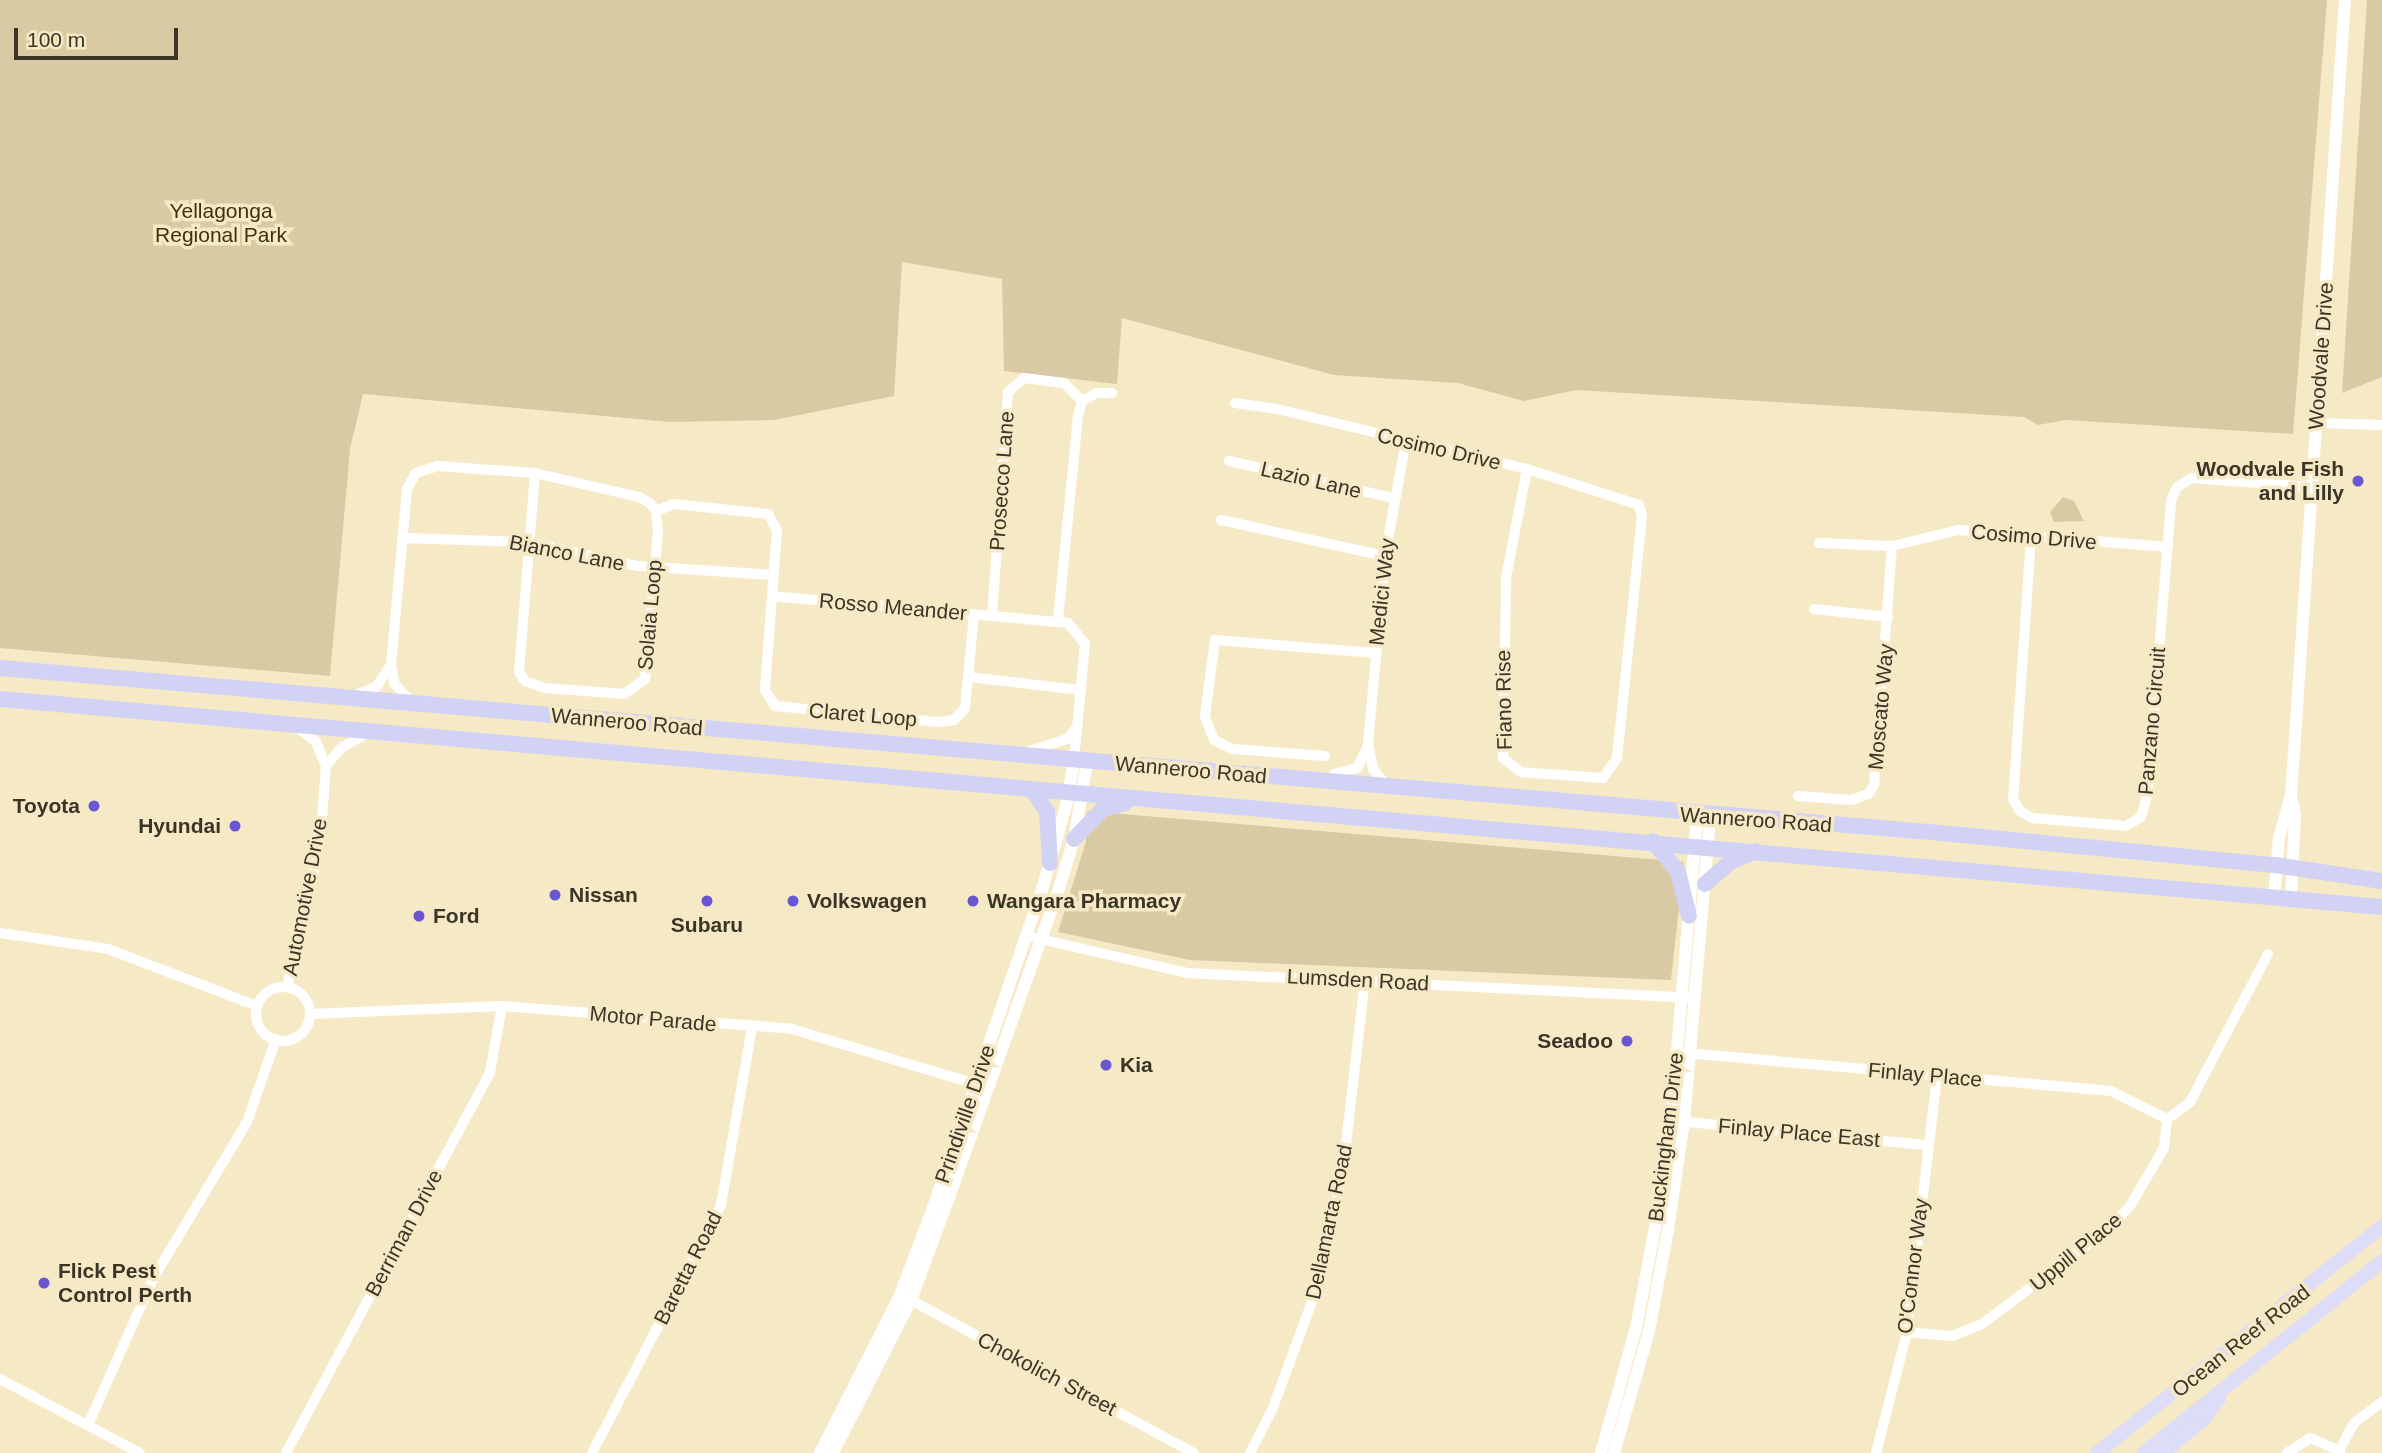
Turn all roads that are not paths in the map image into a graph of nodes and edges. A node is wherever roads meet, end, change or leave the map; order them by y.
1 (2345, 0) edge
2 (1112, 393) dead end
3 (1082, 401) junction
4 (1235, 403) dead end
5 (2317, 423) junction
6 (2382, 425) edge
7 (1406, 441) junction
8 (1229, 461) dead end
9 (1527, 469) junction
10 (535, 473) junction
11 (2312, 487) junction
12 (1393, 498) junction
13 (1639, 505) joint
14 (656, 511) junction
15 (1221, 520) dead end
16 (2031, 537) junction
17 (402, 538) junction
18 (528, 542) junction
19 (1819, 543) dead end
20 (1892, 546) junction
21 (2168, 547) junction
22 (1385, 556) junction
23 (655, 565) junction
24 (774, 575) junction
25 (772, 596) junction
26 (1814, 610) dead end
27 (974, 614) junction
28 (992, 616) junction
29 (1889, 617) junction
30 (1058, 620) junction
31 (1376, 653) junction
32 (391, 665) junction
33 (0, 668) edge
34 (968, 677) junction
35 (1081, 690) junction
36 (350, 697) junction
37 (0, 699) edge
38 (412, 703) junction
39 (1078, 726) junction
40 (297, 727) junction
41 (366, 733) junction
42 (1368, 744) junction
43 (1008, 757) junction
44 (1325, 757) dead end
45 (1081, 762) junction
46 (326, 766) junction
47 (1311, 780) junction
48 (1388, 787) junction
49 (1034, 792) junction
50 (1076, 795) junction
51 (1798, 796) dead end
52 (2291, 796) junction
53 (1142, 800) junction
54 (1704, 816) junction
55 (1073, 839) junction
56 (1654, 841) junction
57 (1701, 845) junction
58 (1758, 850) junction
59 (1050, 863) junction
60 (2275, 866) junction
61 (2292, 867) junction
62 (2382, 881) edge
63 (1705, 884) junction
64 (2282, 898) junction
65 (2382, 907) edge
66 (1689, 916) junction
67 (0, 933) edge
68 (1027, 936) junction
69 (1040, 940) junction
70 (2269, 954) dead end
71 (1365, 980) junction
72 (287, 987) junction
73 (1688, 997) junction
74 (257, 1006) junction
75 (502, 1006) junction
76 (310, 1014) junction
77 (752, 1028) junction
78 (276, 1040) junction
79 (1684, 1053) junction
80 (1937, 1076) junction
81 (981, 1086) junction
82 (2167, 1119) junction
83 (1678, 1121) junction
84 (1928, 1145) junction
85 (2382, 1226) edge
86 (2382, 1261) edge
87 (905, 1298) junction
88 (1907, 1332) junction
89 (0, 1378) edge
90 (2231, 1384) junction
91 (2382, 1402) edge
92 (88, 1425) junction
93 (2123, 1431) junction
94 (2339, 1452) edge
95 (140, 1453) edge
96 (286, 1453) edge
97 (592, 1453) edge
98 (820, 1453) edge
99 (833, 1453) edge
100 (1195, 1453) edge
101 (1250, 1453) edge
102 (1601, 1453) edge
103 (1614, 1453) edge
104 (1876, 1453) edge
105 (2097, 1453) edge
106 (2112, 1453) edge
107 (2144, 1453) edge
108 (2163, 1453) edge
109 (2287, 1453) edge

1 - 5 street, Woodvale Drive
2 - 3 street
3 - 28 street, Prosecco Lane
3 - 30 street
4 - 7 street, Cosimo Drive
5 - 6 street
5 - 11 street, Woodvale Drive
7 - 9 street, Cosimo Drive
7 - 12 street, Medici Way
8 - 12 street, Lazio Lane
9 - 13 street, Cosimo Drive
9 - 13 street, Fiano Rise
10 - 14 street
10 - 17 street
10 - 18 street, Solaia Loop
11 - 21 street, Panzano Circuit
11 - 52 street, Woodvale Drive
12 - 22 street, Medici Way
14 - 23 street, Solaia Loop
14 - 24 street
15 - 22 street
16 - 20 street, Cosimo Drive
16 - 21 street, Cosimo Drive
16 - 21 street, Panzano Circuit
17 - 18 street, Bianco Lane
17 - 32 street
18 - 23 street, Bianco Lane
18 - 23 street, Solaia Loop
19 - 20 street, Cosimo Drive
20 - 29 street, Moscato Way
22 - 31 street, Medici Way
23 - 24 street, Bianco Lane
24 - 25 street
25 - 27 street, Rosso Meander
25 - 34 street, Claret Loop
26 - 29 street
27 - 28 street, Rosso Meander
27 - 34 street, Claret Loop
28 - 30 street, Rosso Meander
29 - 51 street, Moscato Way
30 - 35 street
31 - 42 street, Medici Way
31 - 44 street
32 - 36 street
32 - 38 street
33 - 36 highway, Wanneroo Road
34 - 35 street
35 - 39 street
36 - 38 highway, Wanneroo Road
37 - 40 highway, Wanneroo Road
38 - 43 highway, Wanneroo Road
39 - 43 street
39 - 45 street
40 - 41 highway, Wanneroo Road
40 - 46 street
41 - 46 street
41 - 49 highway, Wanneroo Road
42 - 47 street, Medici Way
42 - 48 street, Medici Way
43 - 45 highway, Wanneroo Road
45 - 47 highway, Wanneroo Road
45 - 50 street, Prindiville Drive
46 - 72 street, Automotive Drive
47 - 48 highway, Wanneroo Road
48 - 54 highway, Wanneroo Road
49 - 50 highway, Wanneroo Road
49 - 59 highway
50 - 53 highway, Wanneroo Road
50 - 55 street, Prindiville Drive
50 - 59 street, Prindiville Drive
52 - 60 street, Woodvale Drive
52 - 61 street, Woodvale Drive
53 - 55 highway
53 - 56 highway, Wanneroo Road
54 - 57 street, Buckingham Drive
54 - 60 highway, Wanneroo Road
55 - 69 street, Prindiville Drive
56 - 57 highway, Wanneroo Road
56 - 66 highway
57 - 58 highway, Wanneroo Road
57 - 63 street, Buckingham Drive
57 - 66 street, Buckingham Drive
58 - 63 highway
58 - 64 highway, Wanneroo Road
59 - 68 street, Prindiville Drive
60 - 61 highway, Wanneroo Road
60 - 64 street, Woodvale Drive
61 - 62 highway, Wanneroo Road
61 - 64 street, Woodvale Drive
63 - 73 street, Buckingham Drive
64 - 65 highway, Wanneroo Road
66 - 73 street, Buckingham Drive
67 - 74 street
68 - 69 street, Lumsden Road
68 - 81 street, Prindiville Drive
69 - 71 street, Lumsden Road
69 - 81 street, Prindiville Drive
70 - 82 street
71 - 73 street, Lumsden Road
71 - 101 street, Dellamarta Road
72 - 74 street
72 - 76 street
73 - 79 street, Buckingham Drive
74 - 78 street
75 - 76 street, Motor Parade
75 - 77 street, Motor Parade
75 - 96 street, Berriman Drive
76 - 78 street
77 - 81 street, Motor Parade
77 - 97 street, Baretta Road
78 - 92 street
79 - 80 street, Finlay Place
79 - 83 street, Buckingham Drive
80 - 82 street, Finlay Place
80 - 84 street, O'Connor Way
81 - 87 street, Prindiville Drive
82 - 88 street, Uppill Place
83 - 84 street, Finlay Place East
83 - 102 street, Buckingham Drive
83 - 103 street, Buckingham Drive
84 - 88 street, O'Connor Way
85 - 93 main road, Ocean Reef Road
86 - 90 main road, Ocean Reef Road
87 - 98 street, Prindiville Drive
87 - 99 street, Prindiville Drive
87 - 100 street, Chokolich Street
88 - 104 street, O'Connor Way
89 - 92 street
90 - 107 main road, Ocean Reef Road
90 - 108 main road
91 - 94 street
92 - 95 street
93 - 105 main road, Ocean Reef Road
93 - 106 street
94 - 109 street

